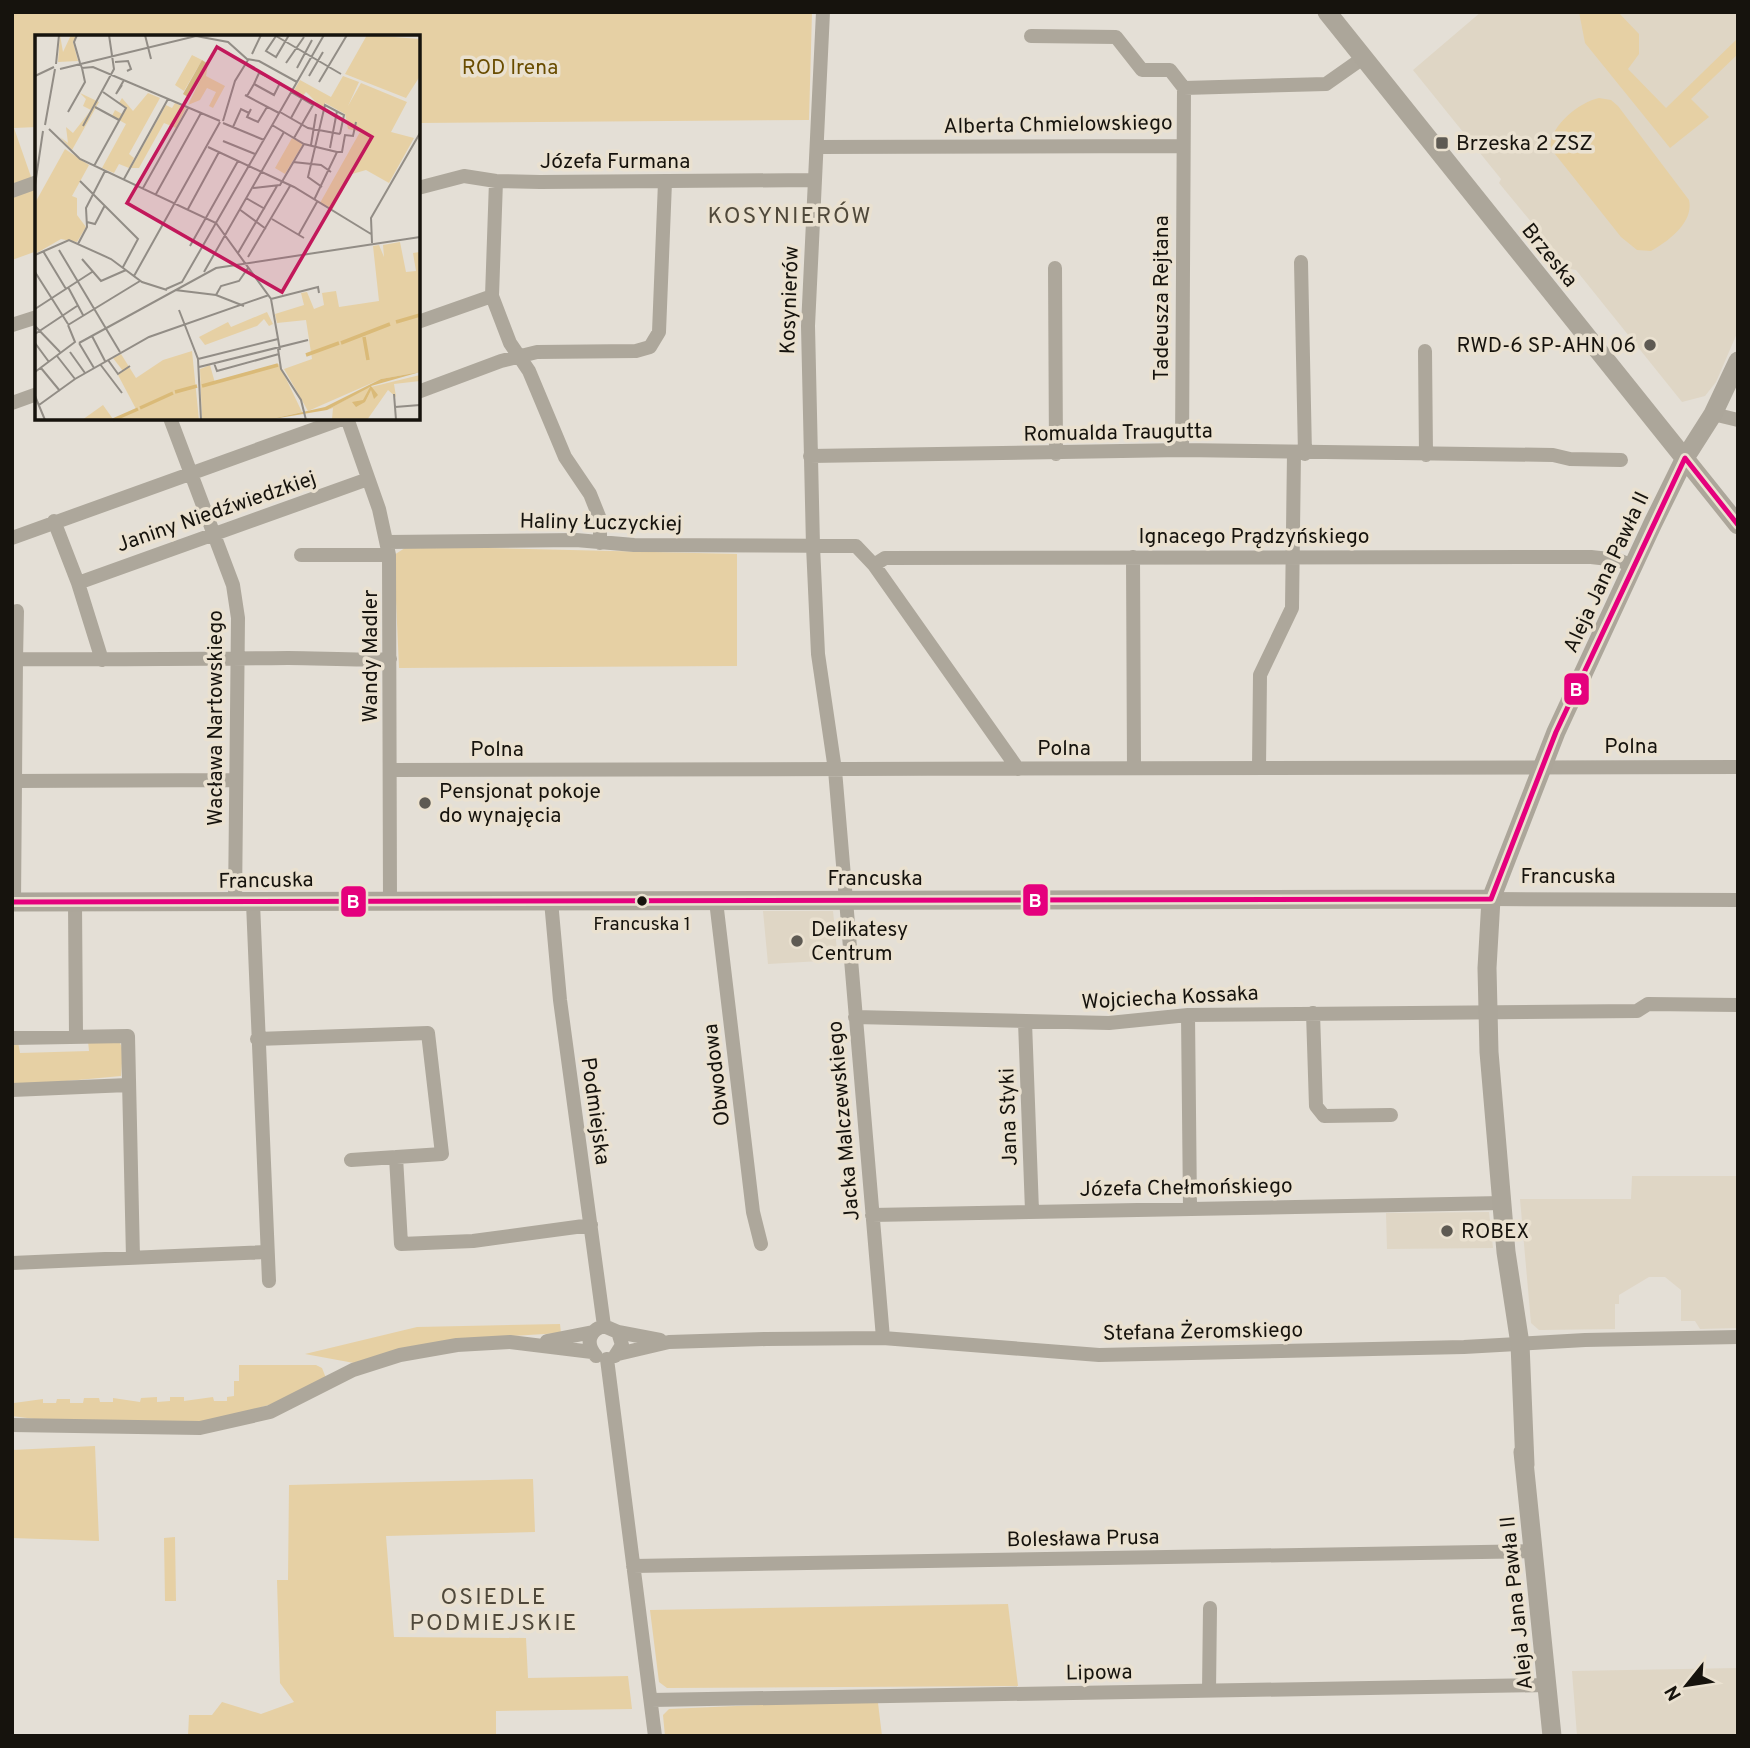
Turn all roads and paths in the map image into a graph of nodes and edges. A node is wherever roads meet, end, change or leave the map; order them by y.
1 (823, 12) edge
2 (1327, 12) edge
3 (1031, 36) dead end
4 (1363, 58) junction
5 (1184, 88) junction
6 (1182, 146) junction
7 (817, 147) junction
8 (814, 180) junction
9 (496, 181) junction
10 (665, 182) junction
11 (35, 183) edge
12 (420, 187) edge
13 (12, 191) edge
14 (1301, 261) dead end
15 (1055, 268) dead end
16 (492, 296) junction
17 (35, 318) edge
18 (420, 321) edge
19 (12, 325) edge
20 (1425, 351) dead end
21 (519, 356) junction
22 (1738, 361) edge
23 (420, 391) edge
24 (35, 395) edge
25 (12, 403) edge
26 (1713, 414) junction
27 (171, 420) edge
28 (340, 420) edge
29 (347, 420) edge
30 (1738, 420) edge
31 (1182, 450) junction
32 (1299, 453) junction
33 (1056, 454) junction
34 (1426, 455) junction
35 (810, 456) junction
36 (1685, 458) junction
37 (1621, 460) dead end
38 (191, 473) junction
39 (368, 479) junction
40 (54, 522) junction
41 (1738, 525) edge
42 (215, 534) junction
43 (12, 538) edge
44 (600, 543) junction
45 (813, 546) junction
46 (389, 548) junction
47 (301, 555) dead end
48 (1291, 556) junction
49 (1133, 557) junction
50 (874, 565) junction
51 (1633, 566) junction
52 (78, 583) junction
53 (17, 611) dead end
54 (16, 659) junction
55 (390, 659) junction
56 (102, 660) junction
57 (239, 661) junction
58 (1134, 768) junction
59 (1259, 768) junction
60 (1541, 768) junction
61 (1738, 768) edge
62 (835, 769) junction
63 (1018, 769) junction
64 (391, 770) junction
65 (236, 780) junction
66 (14, 781) edge
67 (1491, 899) junction
68 (1738, 900) edge
69 (390, 901) junction
70 (551, 901) junction
71 (716, 901) junction
72 (845, 901) junction
73 (13, 902) edge
74 (75, 903) junction
75 (244, 903) junction
76 (1738, 1005) edge
77 (1488, 1011) junction
78 (1313, 1013) junction
79 (1188, 1015) junction
80 (855, 1017) junction
81 (1025, 1023) junction
82 (76, 1036) junction
83 (12, 1038) edge
84 (257, 1039) junction
85 (128, 1085) junction
86 (12, 1090) edge
87 (1391, 1115) dead end
88 (396, 1157) junction
89 (351, 1160) dead end
90 (1502, 1203) junction
91 (1190, 1208) junction
92 (1032, 1211) junction
93 (872, 1215) junction
94 (591, 1225) junction
95 (761, 1244) dead end
96 (267, 1252) junction
97 (133, 1258) junction
98 (12, 1263) edge
99 (269, 1281) dead end
100 (599, 1329) junction
101 (618, 1332) junction
102 (1738, 1337) edge
103 (883, 1338) junction
104 (669, 1342) junction
105 (532, 1343) junction
106 (1514, 1344) junction
107 (592, 1352) junction
108 (612, 1356) junction
109 (12, 1425) edge
110 (28, 1427) junction
111 (12, 1431) edge
112 (1534, 1551) junction
113 (633, 1566) junction
114 (1210, 1608) dead end
115 (1547, 1685) junction
116 (1209, 1691) junction
117 (651, 1700) junction
118 (655, 1736) edge
119 (1552, 1736) edge

1 - 7 street, Kosynierów
2 - 4 street, Brzeska
3 - 5 street
4 - 5 street, Alberta Chmielowskiego
4 - 36 street, Brzeska
5 - 6 street, Alberta Chmielowskiego
6 - 7 street, Alberta Chmielowskiego
6 - 31 street, Tadeusza Rejtana
7 - 8 street, Kosynierów
8 - 10 street, Józefa Furmana
8 - 35 street, Kosynierów
9 - 10 street, Józefa Furmana
9 - 12 street, Józefa Furmana
9 - 16 street
10 - 21 street
11 - 13 street
14 - 32 street
15 - 33 street
16 - 18 street
16 - 21 street
17 - 19 street
20 - 34 street
21 - 23 street
21 - 44 street
22 - 26 street, Aleja Jana Pawła II
24 - 25 street
26 - 30 street
26 - 36 street, Aleja Jana Pawła II
27 - 38 street, Wacława Nartowskiego
28 - 38 street
29 - 39 street, Wandy Madler
31 - 32 street, Romualda Traugutta
31 - 33 street, Romualda Traugutta
32 - 34 street, Romualda Traugutta
32 - 48 street
33 - 35 street, Romualda Traugutta
34 - 37 street, Romualda Traugutta
35 - 45 street, Kosynierów
36 - 41 street, Brzeska
36 - 51 street, Aleja Jana Pawła II
38 - 40 street
38 - 42 street, Wacława Nartowskiego
39 - 42 street, Janiny Niedźwiedzkiej
39 - 46 street, Wandy Madler
40 - 43 street
40 - 52 street
42 - 52 street, Janiny Niedźwiedzkiej
42 - 57 street, Wacława Nartowskiego
44 - 45 street, Haliny Łuczyckiej
44 - 46 street, Haliny Łuczyckiej
45 - 50 street
45 - 62 street, Kosynierów
46 - 47 street, Haliny Łuczyckiej
46 - 55 street, Wandy Madler
48 - 49 street, Ignacego Prądzyńskiego
48 - 51 street, Ignacego Prądzyńskiego
48 - 59 street
49 - 50 street, Ignacego Prądzyńskiego
49 - 58 street
50 - 63 street
51 - 60 street, Aleja Jana Pawła II
52 - 56 street
53 - 54 street
54 - 56 street
54 - 66 street
55 - 57 street
55 - 64 street, Wandy Madler
56 - 57 street
57 - 65 street, Wacława Nartowskiego
58 - 59 street, Polna
58 - 63 street, Polna
59 - 60 street, Polna
60 - 61 street, Polna
60 - 67 street, Aleja Jana Pawła II
62 - 63 street, Polna
62 - 64 street, Polna
62 - 72 street, Kosynierów
64 - 69 street, Wandy Madler
65 - 66 street
65 - 75 street, Wacława Nartowskiego
66 - 73 street
67 - 68 street, Francuska
67 - 72 street, Francuska
67 - 77 street, Aleja Jana Pawła II
69 - 70 street, Francuska
69 - 75 street, Francuska
70 - 71 street, Francuska
70 - 94 street, Podmiejska
71 - 72 street, Francuska
71 - 95 street, Obwodowa
72 - 80 street, Jacka Malczewskiego
73 - 74 street, Francuska
74 - 75 street, Francuska
74 - 82 street
75 - 84 street, Wacława Nartowskiego
76 - 77 street
77 - 78 street, Wojciecha Kossaka
77 - 90 street, Aleja Jana Pawła II
78 - 79 street, Wojciecha Kossaka
78 - 87 street
79 - 81 street, Wojciecha Kossaka
79 - 91 street
80 - 81 street, Wojciecha Kossaka
80 - 93 street, Jacka Malczewskiego
81 - 92 street, Jana Styki
82 - 83 street
82 - 85 street
84 - 88 street
84 - 96 street, Wacława Nartowskiego
85 - 86 street
85 - 97 street
88 - 89 street
88 - 94 street
90 - 91 street, Józefa Chełmońskiego
90 - 106 street, Aleja Jana Pawła II
91 - 92 street, Józefa Chełmońskiego
92 - 93 street, Józefa Chełmońskiego
93 - 103 street, Jacka Malczewskiego
94 - 100 street, Podmiejska
96 - 97 street
96 - 99 street, Wacława Nartowskiego
97 - 98 street
100 - 101 street
100 - 105 street
100 - 107 street
101 - 104 street, Stefana Żeromskiego
101 - 108 street
102 - 106 street, Stefana Żeromskiego
103 - 104 street, Stefana Żeromskiego
103 - 106 street, Stefana Żeromskiego
104 - 108 street, Stefana Żeromskiego
105 - 107 street
105 - 110 street
106 - 112 street, Aleja Jana Pawła II
107 - 108 street
108 - 113 street
109 - 110 street
110 - 111 street
112 - 113 street, Bolesława Prusa
112 - 115 street, Aleja Jana Pawła II
113 - 117 street
114 - 116 street
115 - 116 street, Lipowa
115 - 119 street, Aleja Jana Pawła II
116 - 117 street, Lipowa
117 - 118 street

